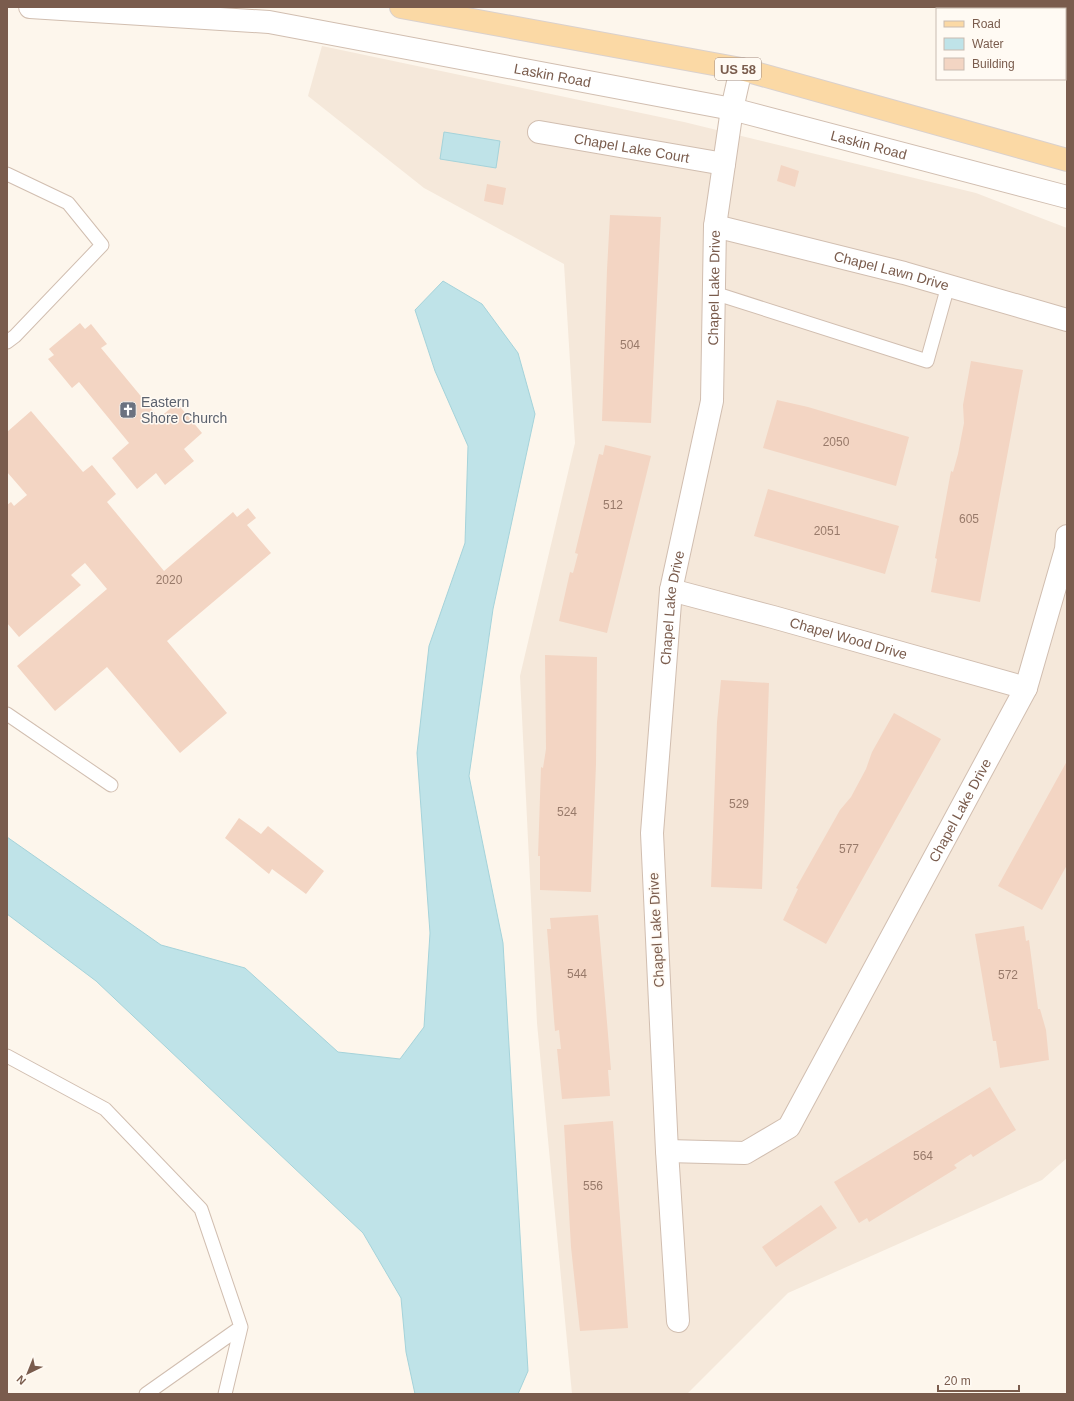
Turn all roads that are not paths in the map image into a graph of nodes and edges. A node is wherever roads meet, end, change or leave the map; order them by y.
1 (30, 7) edge
2 (401, 7) edge
3 (741, 69) junction
4 (732, 109) junction
5 (539, 132) dead end
6 (1067, 160) edge
7 (724, 164) junction
8 (7, 174) edge
9 (1067, 197) edge
10 (715, 226) junction
11 (948, 286) junction
12 (714, 293) junction
13 (1067, 320) edge
14 (7, 342) edge
15 (1067, 536) edge
16 (671, 590) junction
17 (1026, 688) junction
18 (7, 714) edge
19 (111, 785) dead end
20 (7, 1056) edge
21 (667, 1151) junction
22 (678, 1321) dead end
23 (241, 1327) junction
24 (146, 1394) edge
25 (225, 1394) edge

1 - 4 street, Laskin Road
2 - 3 main road, US 58
3 - 4 street, Chapel Lake Drive
3 - 6 main road, US 58
4 - 7 street, Chapel Lake Drive
4 - 9 street, Laskin Road
5 - 7 street, Chapel Lake Court
7 - 10 street, Chapel Lake Drive
8 - 14 lane
10 - 11 street, Chapel Lawn Drive
10 - 12 street, Chapel Lake Drive
11 - 12 lane
11 - 13 street, Chapel Lawn Drive
12 - 16 street, Chapel Lake Drive
15 - 17 street, Chapel Lake Drive
16 - 17 street, Chapel Wood Drive
16 - 21 street, Chapel Lake Drive
17 - 21 street, Chapel Lake Drive
18 - 19 lane
20 - 23 lane
21 - 22 street, Chapel Lake Drive
23 - 24 lane
23 - 25 lane

